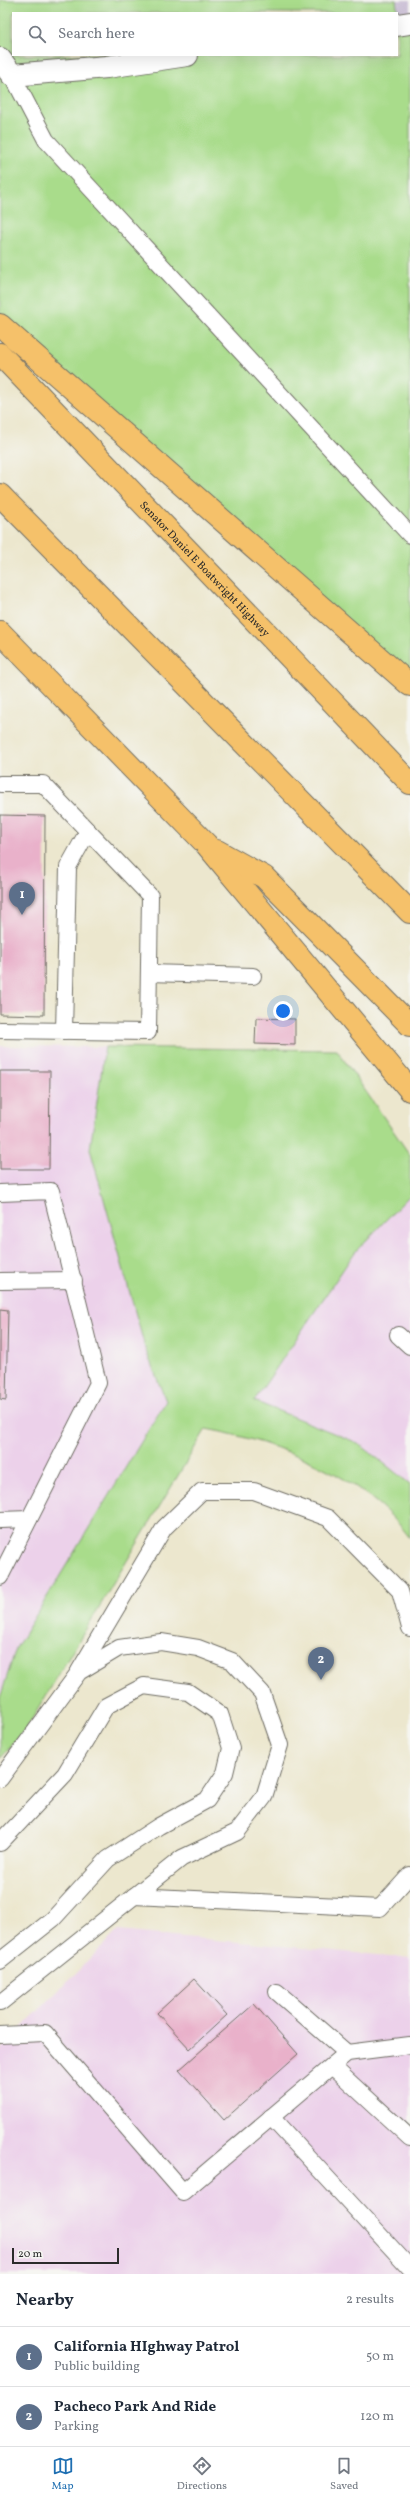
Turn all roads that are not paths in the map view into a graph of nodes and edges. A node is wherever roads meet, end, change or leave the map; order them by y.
1 (410, 23) edge
2 (398, 25) edge
3 (180, 56) edge
4 (6, 67) edge
5 (0, 325) edge
6 (0, 354) edge
7 (0, 495) edge
8 (410, 535) edge
9 (0, 632) edge
10 (410, 685) edge
11 (410, 783) edge
12 (0, 784) edge
13 (88, 832) junction
14 (206, 844) junction
15 (410, 912) edge
16 (149, 973) junction
17 (253, 976) dead end
18 (410, 1025) edge
19 (0, 1030) edge
20 (64, 1031) junction
21 (410, 1090) edge
22 (0, 1193) edge
23 (74, 1280) junction
24 (0, 1281) edge
25 (398, 1334) dead end
26 (410, 1346) edge
27 (29, 1519) junction
28 (0, 1520) edge
29 (0, 1577) edge
30 (410, 1628) edge
31 (78, 1672) junction
32 (0, 1779) edge
33 (0, 1843) edge
34 (410, 1875) edge
35 (134, 1896) junction
36 (0, 1961) edge
37 (277, 1992) dead end
38 (0, 2003) edge
39 (0, 2035) edge
40 (410, 2045) edge
41 (347, 2053) junction
42 (332, 2066) junction
43 (271, 2116) junction
44 (410, 2138) edge
45 (410, 2268) edge

1 - 2 street
3 - 4 street
4 - 8 lane
5 - 10 highway
6 - 11 highway, Senator Daniel E Boatwright Highway
7 - 15 highway
9 - 14 highway
12 - 13 lane
13 - 16 lane
13 - 20 lane
14 - 18 highway
14 - 21 highway
16 - 17 lane
16 - 20 lane
19 - 20 lane
22 - 23 lane
23 - 24 lane
23 - 27 lane
25 - 26 lane
27 - 28 lane
27 - 29 lane
30 - 31 lane
31 - 32 lane
31 - 35 lane
33 - 36 lane
34 - 35 lane
35 - 38 lane
37 - 41 lane
39 - 43 lane
40 - 41 lane
41 - 42 lane
42 - 43 lane
42 - 44 lane
43 - 45 lane

